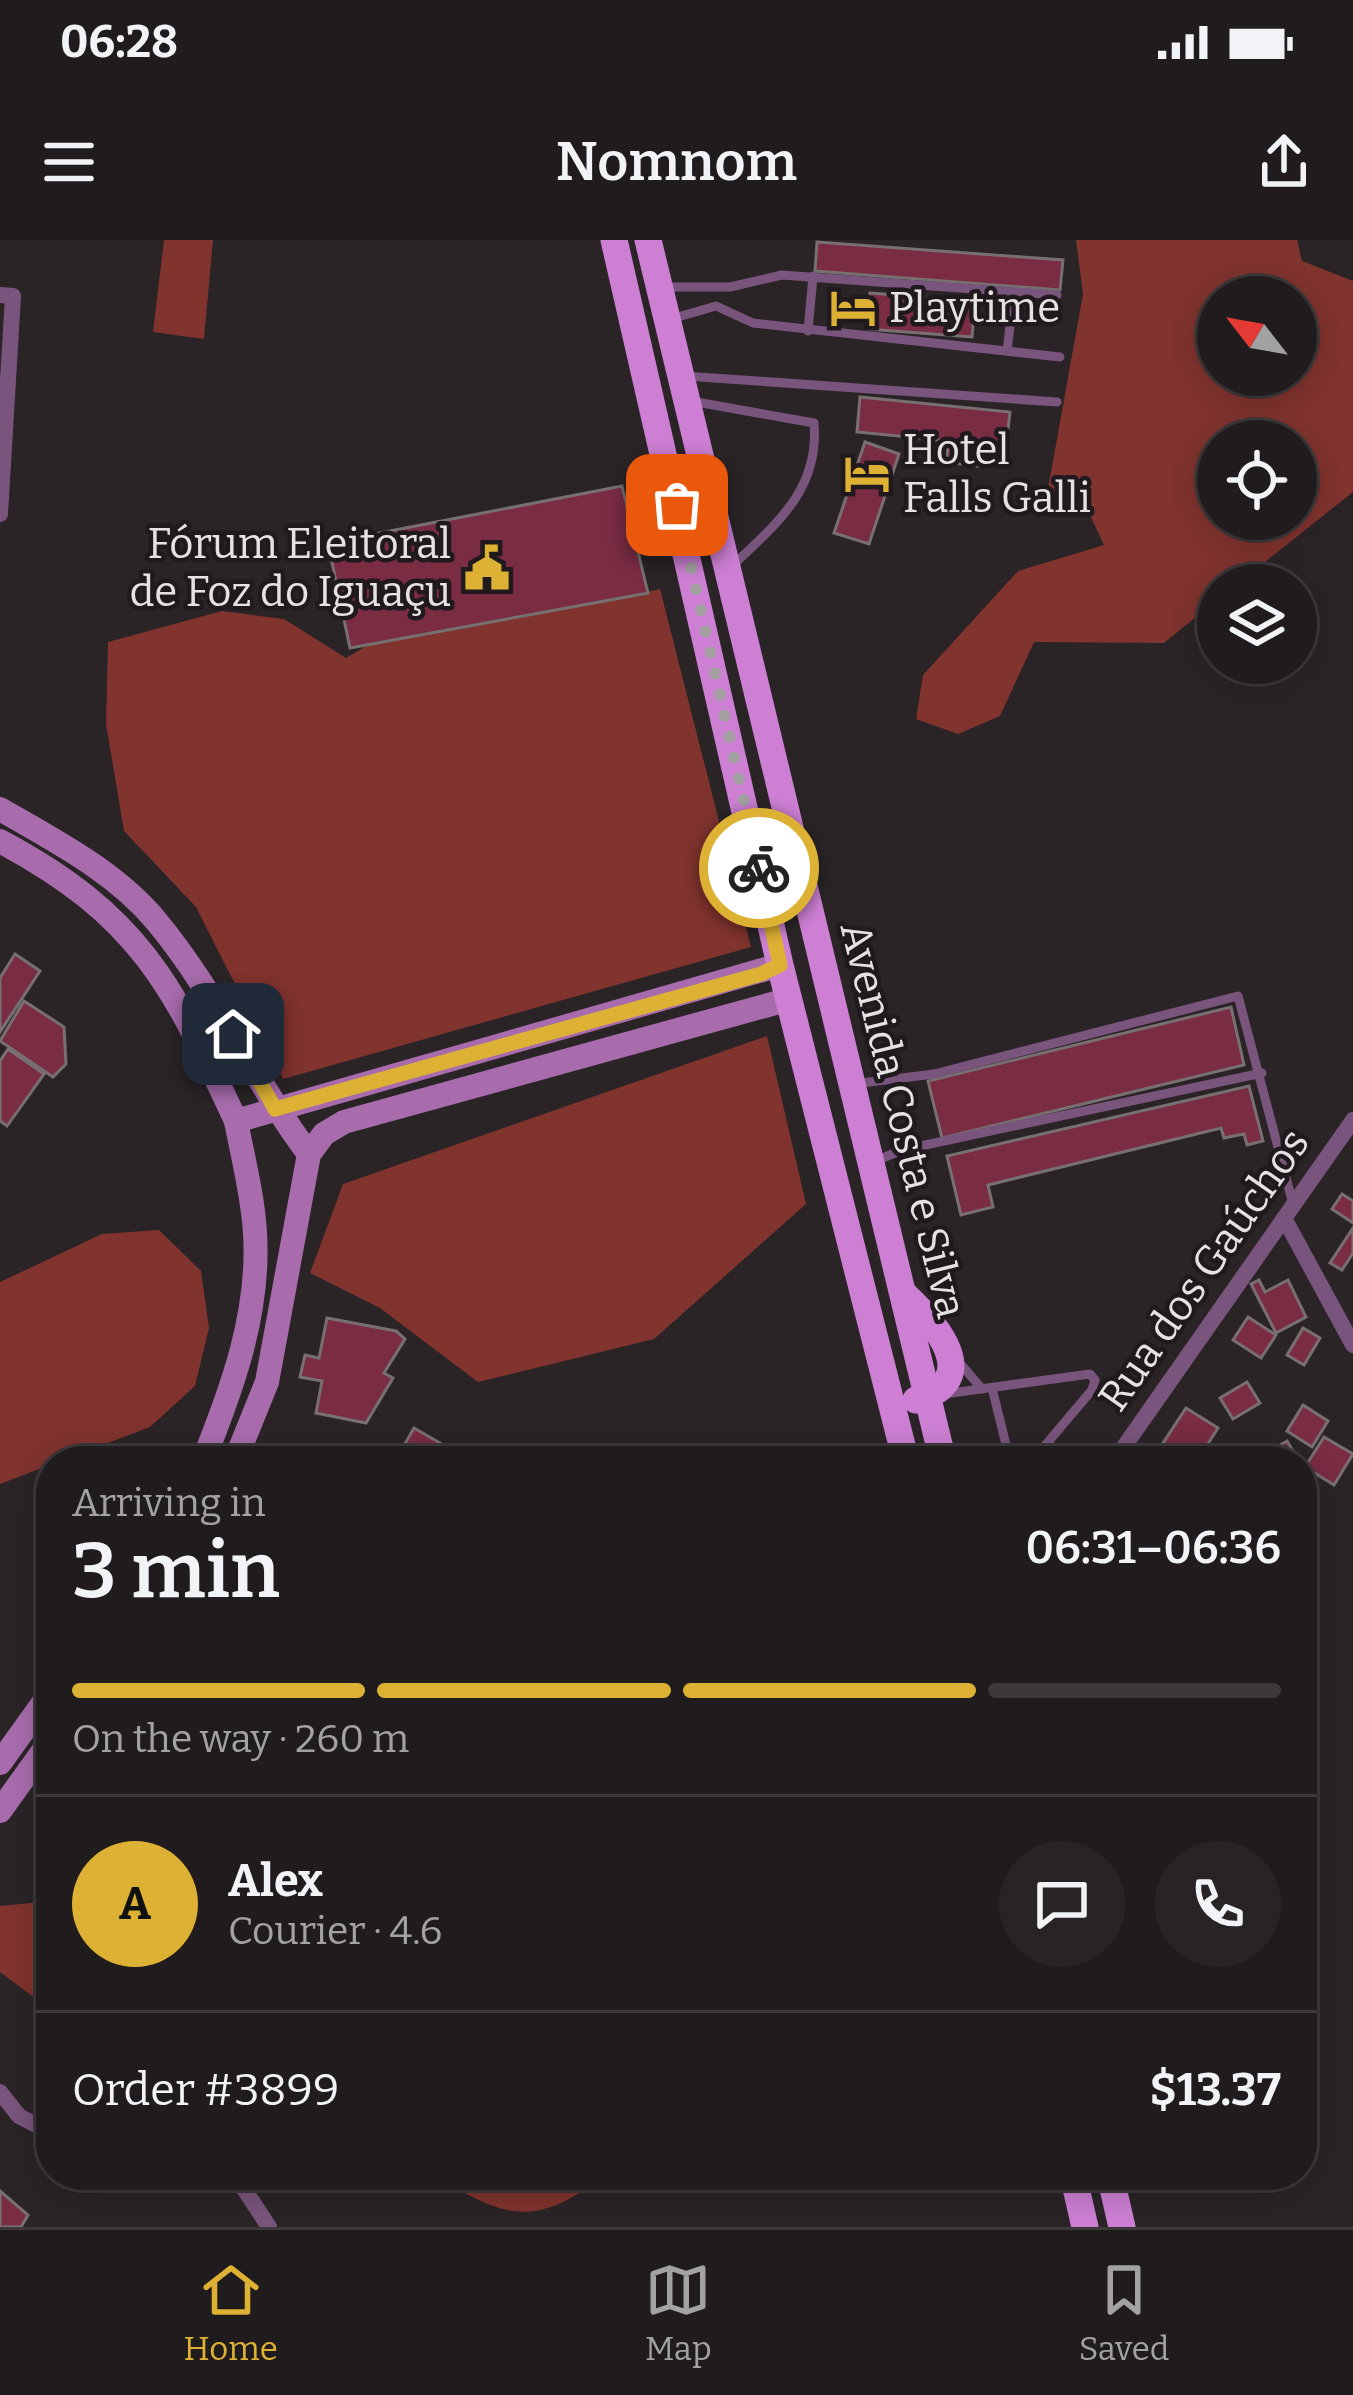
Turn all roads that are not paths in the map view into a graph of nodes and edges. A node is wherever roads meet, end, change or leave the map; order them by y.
1 (614, 240) edge
2 (648, 240) edge
3 (813, 276) junction
4 (659, 287) junction
5 (1014, 292) junction
6 (0, 295) edge
7 (1057, 295) dead end
8 (667, 320) junction
9 (808, 331) junction
10 (1007, 351) junction
11 (1060, 357) dead end
12 (682, 388) junction
13 (1057, 402) dead end
14 (0, 514) edge
15 (728, 571) junction
16 (0, 809) edge
17 (0, 841) edge
18 (780, 965) junction
19 (790, 999) junction
20 (1262, 1073) junction
21 (848, 1084) junction
22 (275, 1109) junction
23 (1353, 1120) edge
24 (236, 1121) junction
25 (309, 1154) junction
26 (868, 1164) junction
27 (1288, 1211) junction
28 (904, 1294) junction
29 (1353, 1345) edge
30 (950, 1353) junction
31 (238, 1375) junction
32 (267, 1382) junction
33 (888, 1385) junction
34 (987, 1388) junction
35 (927, 1396) junction
36 (209, 1446) edge
37 (241, 1446) edge
38 (902, 1446) edge
39 (939, 1446) edge
40 (1005, 1446) edge
41 (1050, 1446) edge
42 (1124, 1446) edge
43 (36, 1713) edge
44 (36, 1761) edge
45 (0, 1763) edge
46 (0, 1811) edge
47 (0, 2092) edge
48 (36, 2125) edge
49 (245, 2190) edge
50 (1076, 2190) edge
51 (1113, 2190) edge
52 (268, 2227) edge
53 (1085, 2227) edge
54 (1122, 2227) edge

1 - 18 main road, Avenida Costa e Silva
2 - 4 main road, Avenida Costa e Silva
3 - 4 lane
3 - 5 lane
3 - 9 lane
4 - 8 main road, Avenida Costa e Silva
5 - 7 lane
5 - 10 lane
6 - 14 street
8 - 9 lane
8 - 12 main road, Avenida Costa e Silva
9 - 10 lane
10 - 11 lane
12 - 13 lane
12 - 15 main road, Avenida Costa e Silva
12 - 15 lane
15 - 21 main road, Avenida Costa e Silva
16 - 22 main road
17 - 24 main road
18 - 19 main road, Avenida Costa e Silva
18 - 22 main road
19 - 25 main road
19 - 33 main road, Avenida Costa e Silva
20 - 21 lane
20 - 26 lane
20 - 27 lane
21 - 26 main road, Avenida Costa e Silva
22 - 24 main road
22 - 25 main road
23 - 27 street, Rua dos Gaúchos
24 - 31 main road
25 - 32 main road
26 - 28 main road, Avenida Costa e Silva
27 - 29 street
27 - 42 street, Rua dos Gaúchos
28 - 30 main road
28 - 35 main road, Avenida Costa e Silva
30 - 34 lane
30 - 35 main road
31 - 32 main road
31 - 36 main road
32 - 37 main road
33 - 35 main road
33 - 38 main road, Avenida Costa e Silva
34 - 35 lane
34 - 40 lane
34 - 41 lane
35 - 39 main road, Avenida Costa e Silva
43 - 45 main road
44 - 46 main road
47 - 48 street
49 - 52 street
50 - 53 main road
51 - 54 main road

